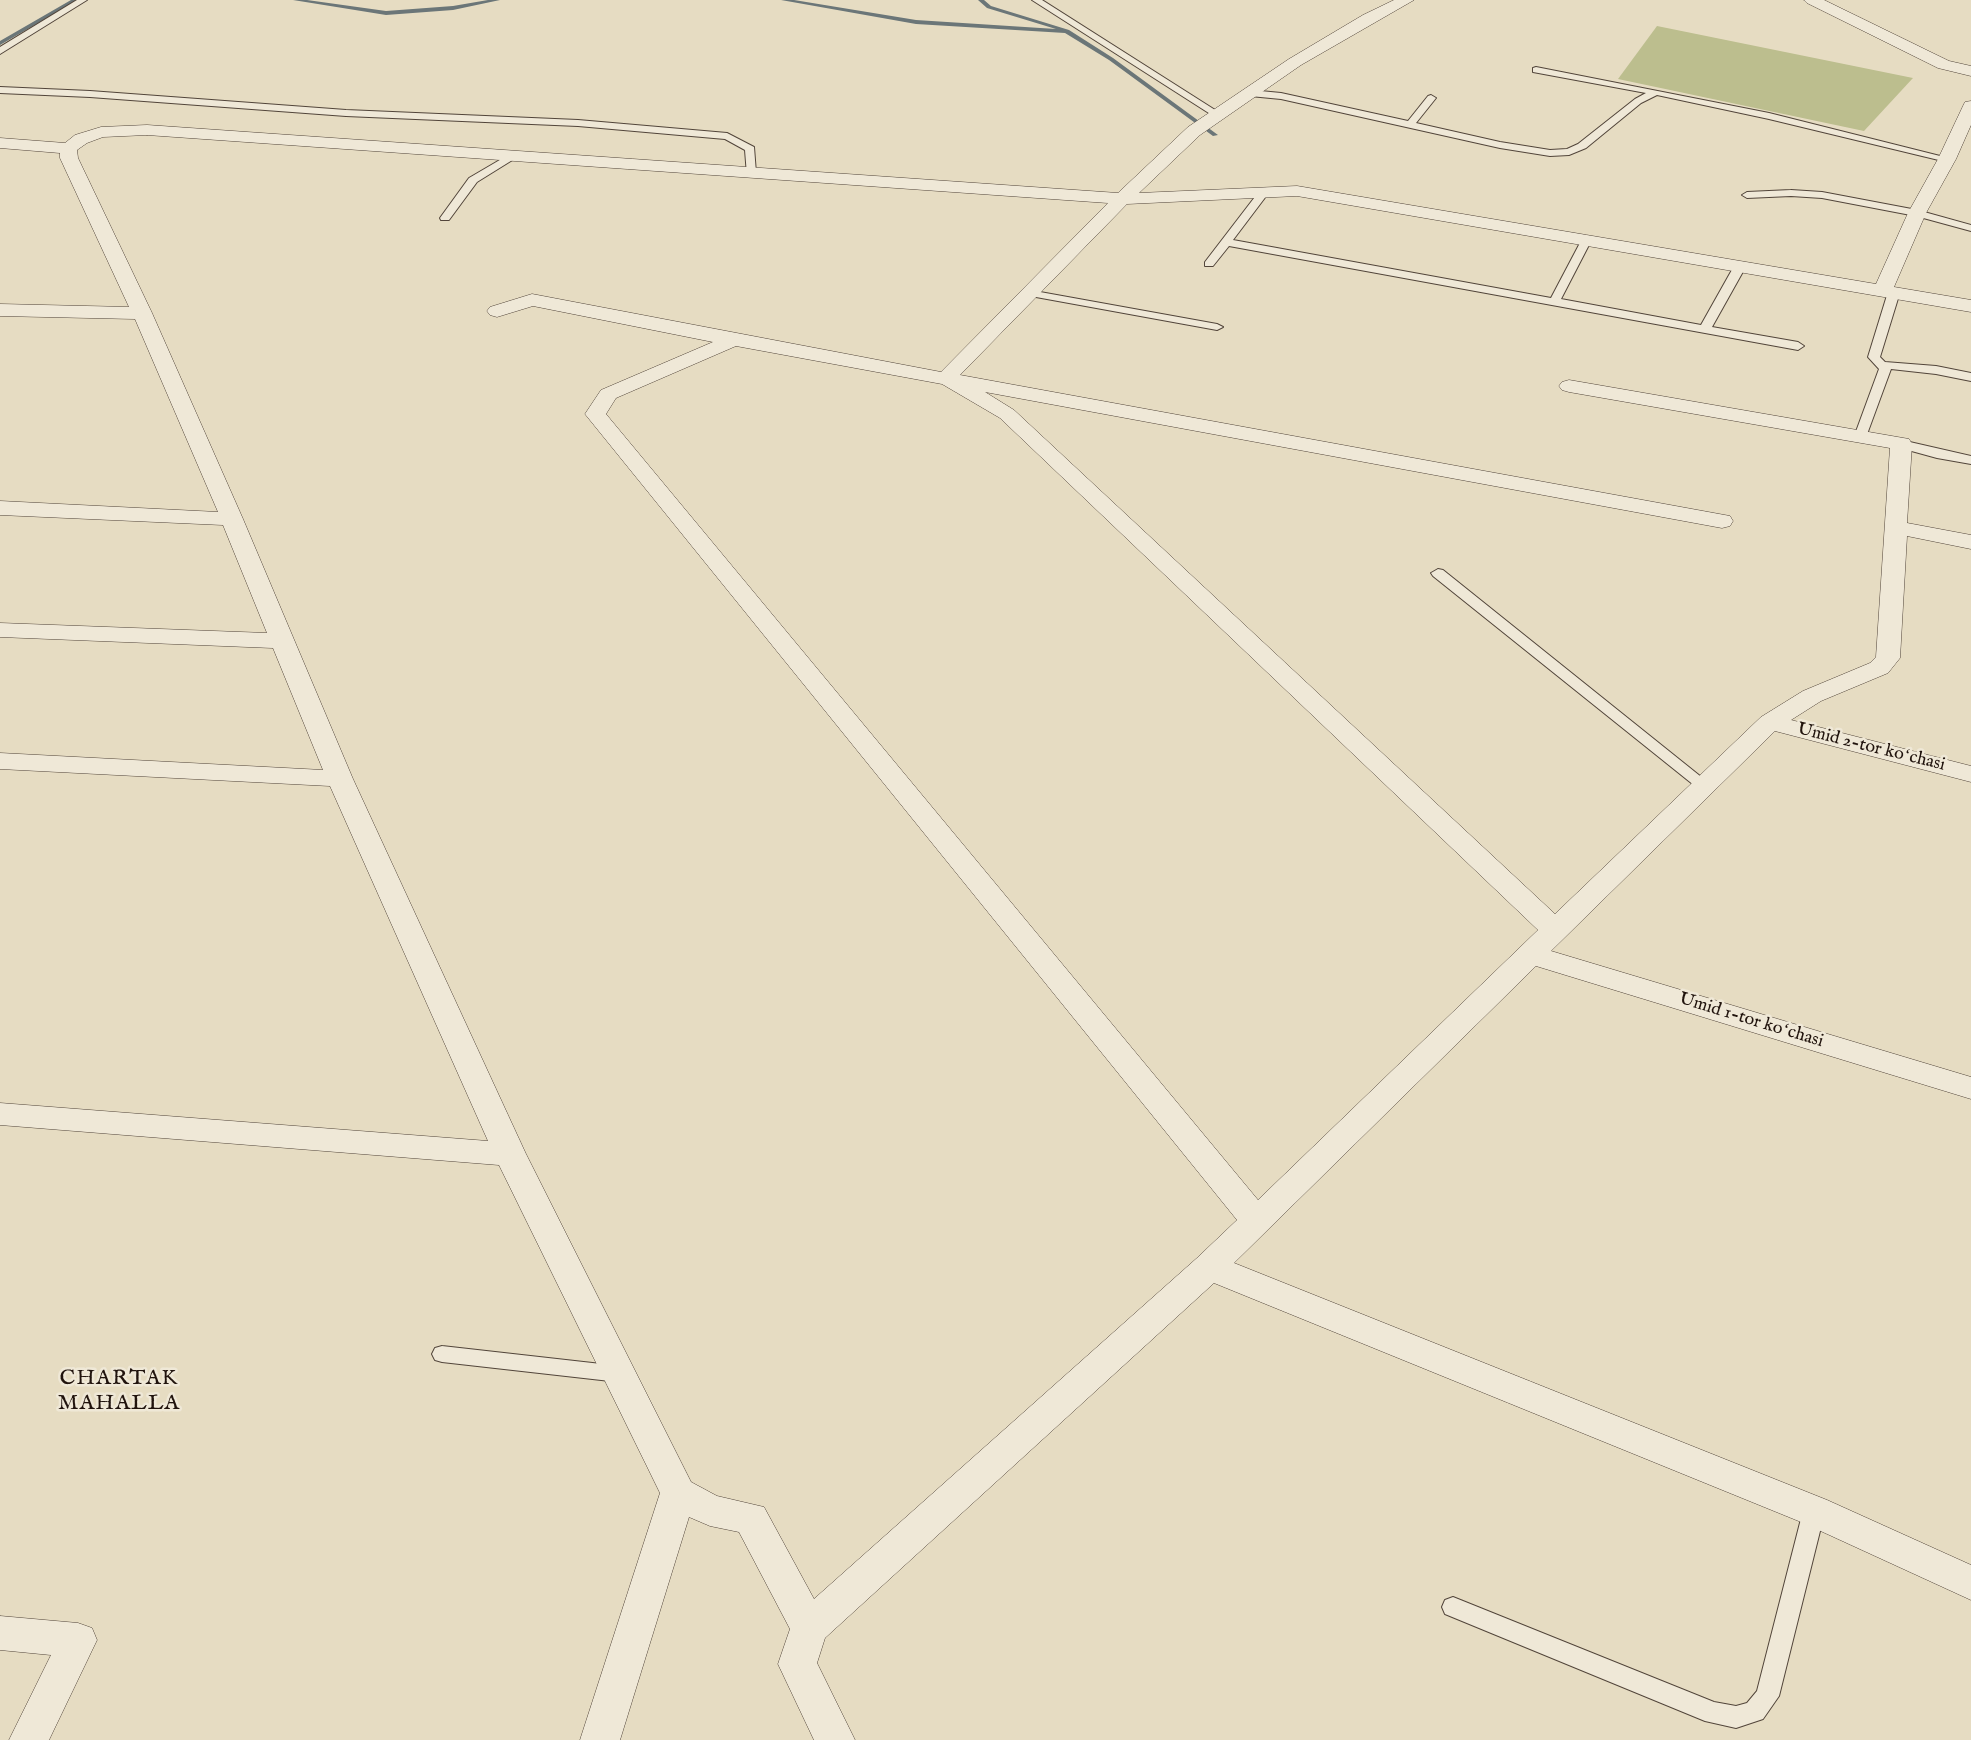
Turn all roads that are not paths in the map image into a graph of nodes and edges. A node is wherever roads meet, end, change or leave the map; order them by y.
1 (83, 0) edge
2 (1036, 0) edge
3 (1406, 0) edge
4 (1812, 0) edge
5 (0, 51) edge
6 (1536, 70) dead end
7 (1971, 71) edge
8 (0, 90) edge
9 (1656, 92) junction
10 (1250, 93) junction
11 (1430, 98) dead end
12 (1971, 106) edge
13 (1207, 123) junction
14 (1410, 125) junction
15 (1965, 132) edge
16 (0, 143) edge
17 (68, 148) junction
18 (510, 157) junction
19 (1947, 159) junction
20 (751, 173) junction
21 (1265, 191) junction
22 (1747, 195) dead end
23 (1122, 199) junction
24 (1917, 213) junction
25 (445, 218) dead end
26 (1971, 228) edge
27 (1586, 241) junction
28 (1226, 242) junction
29 (1209, 264) dead end
30 (1739, 268) junction
31 (1889, 291) junction
32 (1029, 293) junction
33 (1554, 302) junction
34 (1971, 306) edge
35 (0, 310) edge
36 (498, 311) dead end
37 (142, 313) junction
38 (1217, 327) dead end
39 (1705, 329) junction
40 (734, 340) junction
41 (1798, 346) dead end
42 (1882, 366) junction
43 (1971, 377) edge
44 (946, 378) junction
45 (1570, 386) dead end
46 (1860, 437) junction
47 (1900, 444) junction
48 (1971, 460) edge
49 (0, 508) edge
50 (232, 519) junction
51 (1722, 522) dead end
52 (1896, 527) junction
53 (1971, 542) edge
54 (1438, 573) dead end
55 (0, 630) edge
56 (283, 642) junction
57 (1770, 722) junction
58 (0, 762) edge
59 (1971, 774) edge
60 (340, 779) junction
61 (1704, 787) junction
62 (1556, 931) junction
63 (1532, 954) junction
64 (1971, 1088) edge
65 (0, 1114) edge
66 (510, 1154) junction
67 (1256, 1221) junction
68 (1209, 1267) junction
69 (442, 1354) dead end
70 (619, 1374) junction
71 (678, 1493) junction
72 (1814, 1511) junction
73 (1971, 1583) edge
74 (1453, 1607) dead end
75 (808, 1628) junction
76 (0, 1633) edge
77 (29, 1740) edge
78 (600, 1740) edge
79 (835, 1740) edge

1 - 5 lane
2 - 13 lane
3 - 10 street
4 - 7 street
6 - 9 lane
8 - 20 lane
9 - 14 lane
9 - 19 lane
10 - 13 street
10 - 14 lane
11 - 14 lane
12 - 15 street
13 - 23 street
15 - 19 street
16 - 17 street
17 - 18 street
17 - 37 street
18 - 20 street
18 - 25 lane
19 - 24 street
20 - 23 street
21 - 23 street
21 - 27 street
21 - 28 lane
22 - 24 lane
23 - 32 street
24 - 26 lane
24 - 31 street
27 - 30 street
27 - 33 lane
28 - 29 lane
28 - 33 lane
30 - 31 street
30 - 39 lane
31 - 34 street
31 - 42 lane
32 - 38 lane
32 - 44 street
33 - 39 lane
35 - 37 street
36 - 40 street
37 - 50 street
39 - 41 lane
40 - 44 street
40 - 67 street
42 - 43 lane
42 - 46 lane
44 - 51 street
44 - 62 street
45 - 46 street
46 - 47 street
47 - 48 lane
47 - 52 street
49 - 50 street
50 - 56 street
52 - 53 street
52 - 57 street
54 - 61 lane
55 - 56 street
56 - 60 street
57 - 59 street, Umid 2-tor koʻchasi
57 - 61 street
58 - 60 street
60 - 66 street
61 - 62 street
62 - 63 street
63 - 64 street, Umid 1-tor koʻchasi
63 - 67 street
65 - 66 street
66 - 70 street
67 - 68 street
68 - 72 street
68 - 75 street
69 - 70 lane
70 - 71 street
71 - 75 street
71 - 78 street
72 - 73 street
72 - 74 lane
75 - 79 street
76 - 77 street

